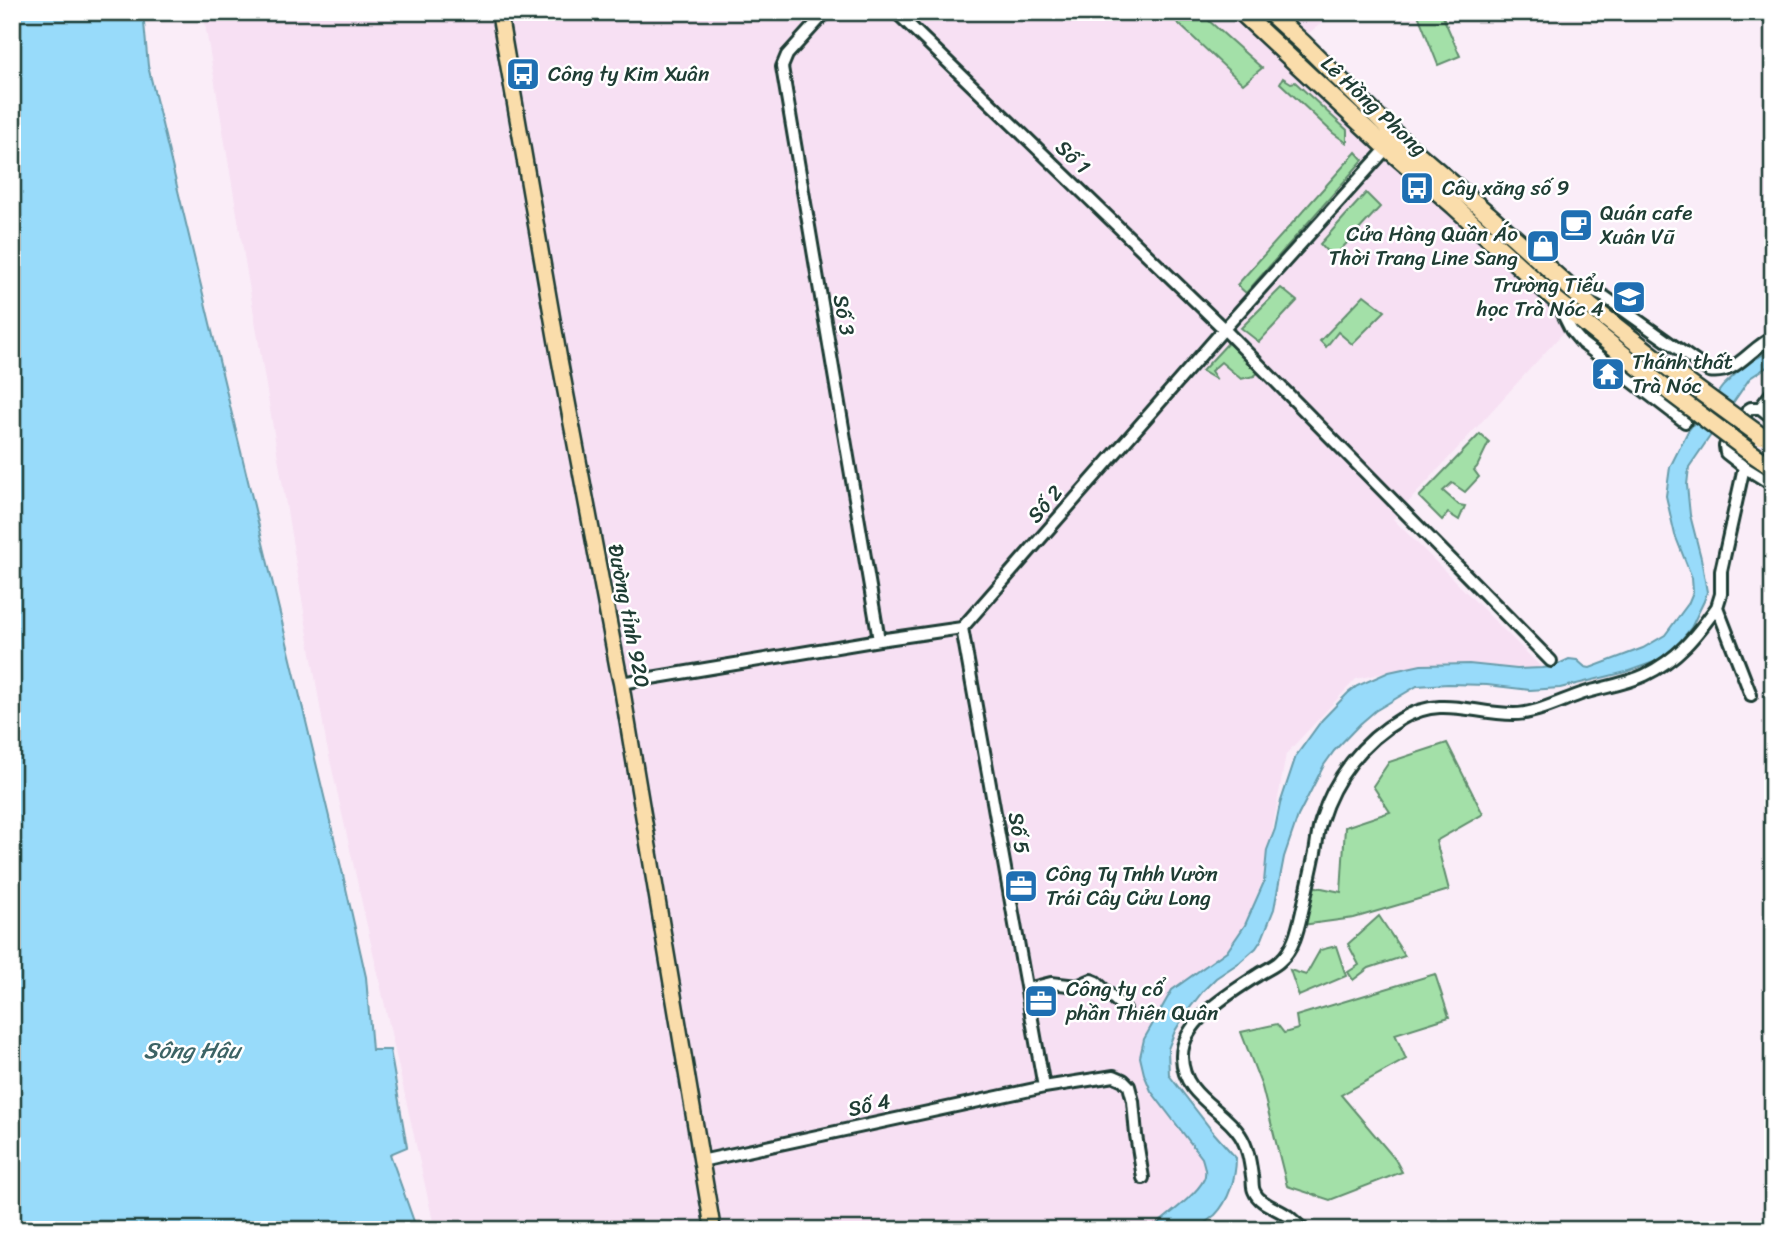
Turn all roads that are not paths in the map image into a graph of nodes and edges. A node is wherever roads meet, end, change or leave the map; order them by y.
1 (499, 12) edge
2 (826, 12) edge
3 (896, 12) edge
4 (1241, 12) edge
5 (1269, 12) edge
6 (1392, 142) junction
7 (1569, 287) junction
8 (1556, 300) junction
9 (1224, 329) junction
10 (1773, 338) edge
11 (1773, 391) edge
12 (1760, 408) junction
13 (1773, 418) edge
14 (1685, 422) dead end
15 (1767, 440) edge
16 (1744, 467) junction
17 (1773, 468) edge
18 (1773, 485) edge
19 (1718, 601) junction
20 (962, 628) junction
21 (879, 640) junction
22 (1551, 661) dead end
23 (621, 684) junction
24 (1751, 695) dead end
25 (1027, 989) junction
26 (1125, 1009) dead end
27 (1044, 1087) junction
28 (701, 1161) junction
29 (1143, 1178) dead end
30 (713, 1230) edge
31 (1304, 1230) edge

1 - 23 main road, Đường tỉnh 920
2 - 21 street, Số 3
3 - 9 street, Số 1
4 - 6 highway, Lê Hồng Phong
5 - 6 highway, Lê Hồng Phong
6 - 7 highway, Lê Hồng Phong
6 - 8 highway, Lê Hồng Phong
6 - 9 street, Số 2
7 - 10 street
7 - 15 highway, Lê Hồng Phong, bridge
8 - 14 street
8 - 17 highway, Lê Hồng Phong, bridge
9 - 20 street, Số 2
9 - 22 street, Số 1
11 - 12 street
12 - 13 street
12 - 16 street
16 - 18 street
16 - 19 street
19 - 24 street
19 - 31 street
20 - 21 street
20 - 25 street, Số 5
21 - 23 street
23 - 28 main road, Đường tỉnh 920
25 - 26 street
25 - 27 street, Số 5
27 - 28 street, Số 4
27 - 29 street, Số 4
28 - 30 main road, Đường tỉnh 920

